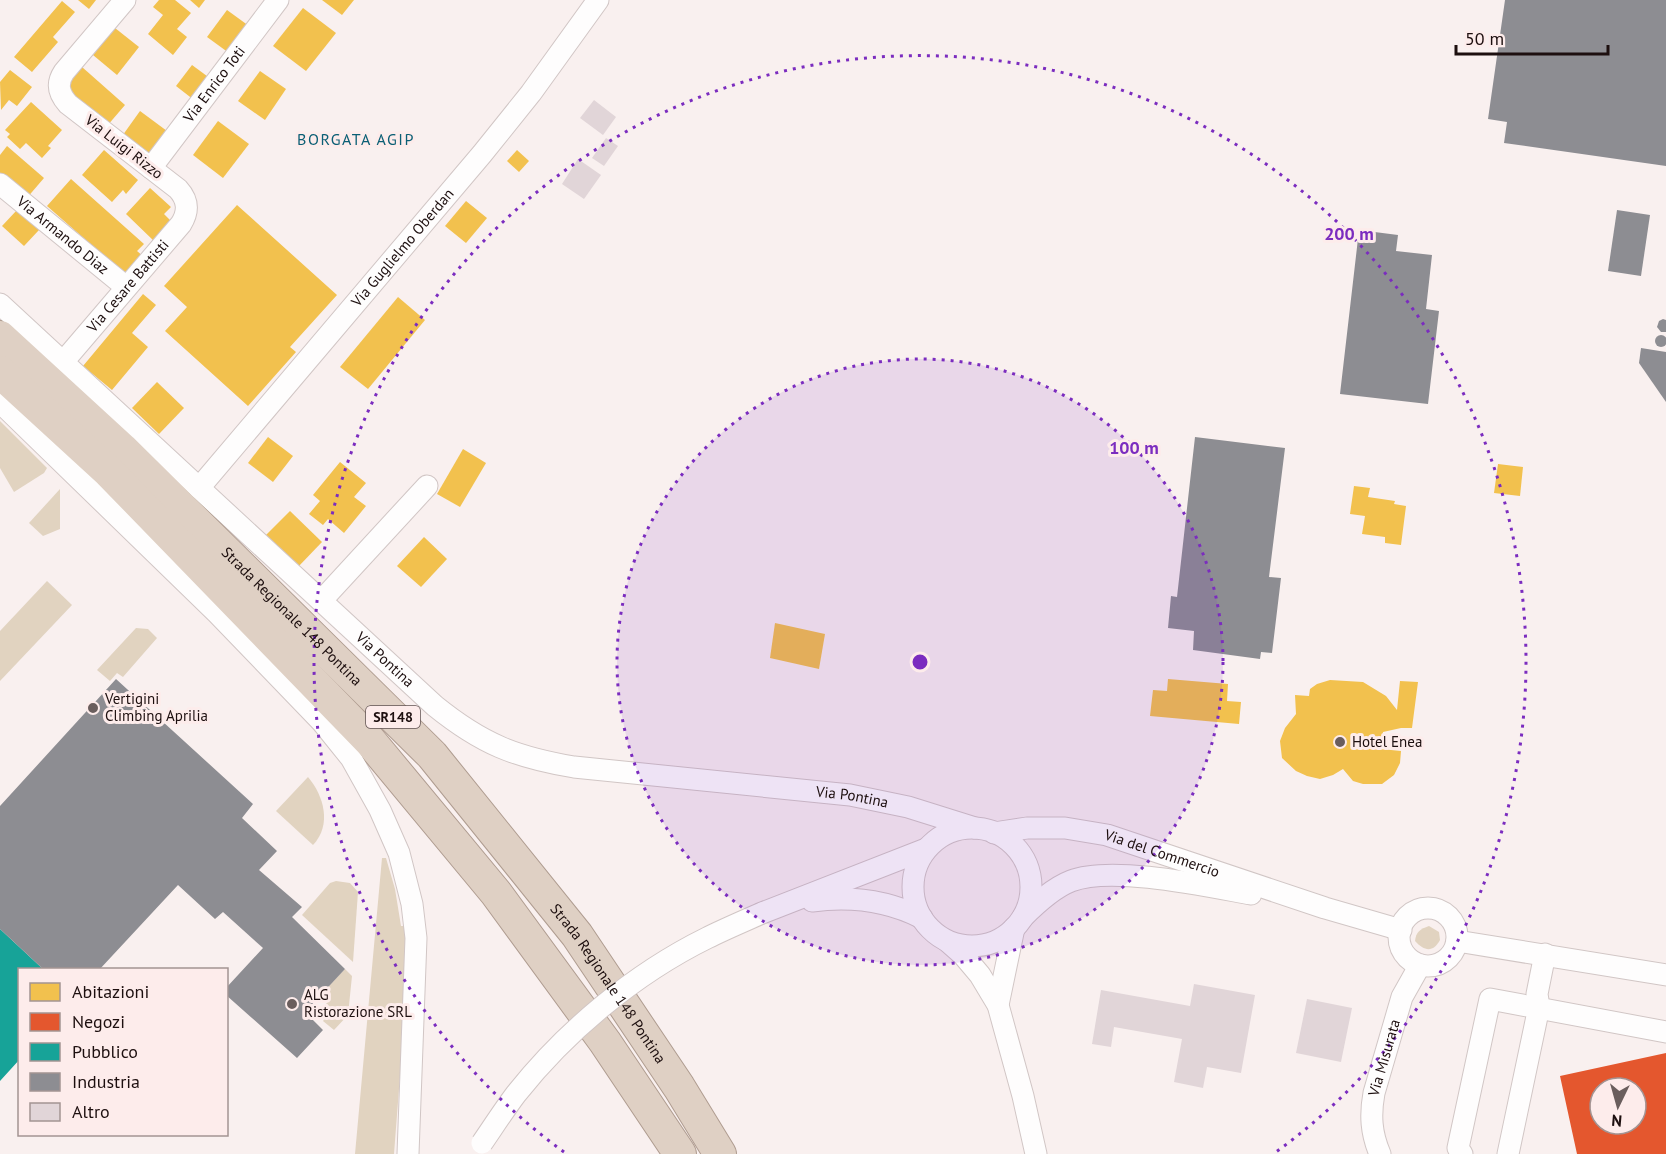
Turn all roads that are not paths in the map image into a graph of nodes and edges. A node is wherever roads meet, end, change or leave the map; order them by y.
1 (125, 0) edge
2 (278, 0) edge
3 (598, 0) edge
4 (151, 168) junction
5 (0, 184) edge
6 (187, 207) joint
7 (126, 287) junction
8 (0, 304) edge
9 (0, 337) edge
10 (63, 362) junction
11 (0, 372) edge
12 (0, 402) edge
13 (427, 486) dead end
14 (199, 488) junction
15 (322, 600) junction
16 (984, 830) junction
17 (926, 849) junction
18 (1325, 908) junction
19 (762, 913) junction
20 (922, 918) junction
21 (1018, 923) junction
22 (1401, 930) junction
23 (944, 938) junction
24 (1457, 941) junction
25 (1545, 954) junction
26 (1420, 965) junction
27 (1666, 975) edge
28 (999, 1005) junction
29 (1539, 1007) junction
30 (1666, 1032) edge
31 (679, 1087) junction
32 (479, 1149) edge
33 (408, 1154) edge
34 (680, 1154) edge
35 (720, 1154) edge
36 (745, 1154) edge
37 (1036, 1154) edge
38 (1380, 1154) edge
39 (1462, 1154) edge
40 (1508, 1154) edge

1 - 4 street, Via Luigi Rizzo
2 - 4 street, Via Enrico Toti
3 - 14 street, Via Guglielmo Oberdan
4 - 6 street, Via Luigi Rizzo
5 - 7 street, Via Armando Diaz
6 - 7 street, Via Cesare Battisti
7 - 10 street, Via Cesare Battisti
8 - 10 street, Via Pontina
9 - 31 highway, Strada Regionale 148 Pontina / SR148
10 - 14 street, Via Pontina
11 - 34 highway, Strada Regionale 148 Pontina / SR148
12 - 33 street
13 - 15 street
14 - 15 street, Via Pontina
15 - 16 street, Via Pontina
16 - 17 street
16 - 18 street, Via del Commercio
16 - 21 street
17 - 19 street
17 - 20 street
18 - 21 street, Via del Commercio
18 - 22 street, Via del Commercio
19 - 20 street
19 - 32 street, bridge
20 - 23 street
21 - 23 street
21 - 28 street
22 - 24 street
22 - 26 street
23 - 28 street
24 - 25 street
24 - 26 street
25 - 27 street
25 - 29 street
26 - 38 street, Via Misurata
28 - 37 street
29 - 30 street
29 - 39 street
29 - 40 street
31 - 35 highway, Strada Regionale 148 Pontina / SR148
31 - 36 highway

